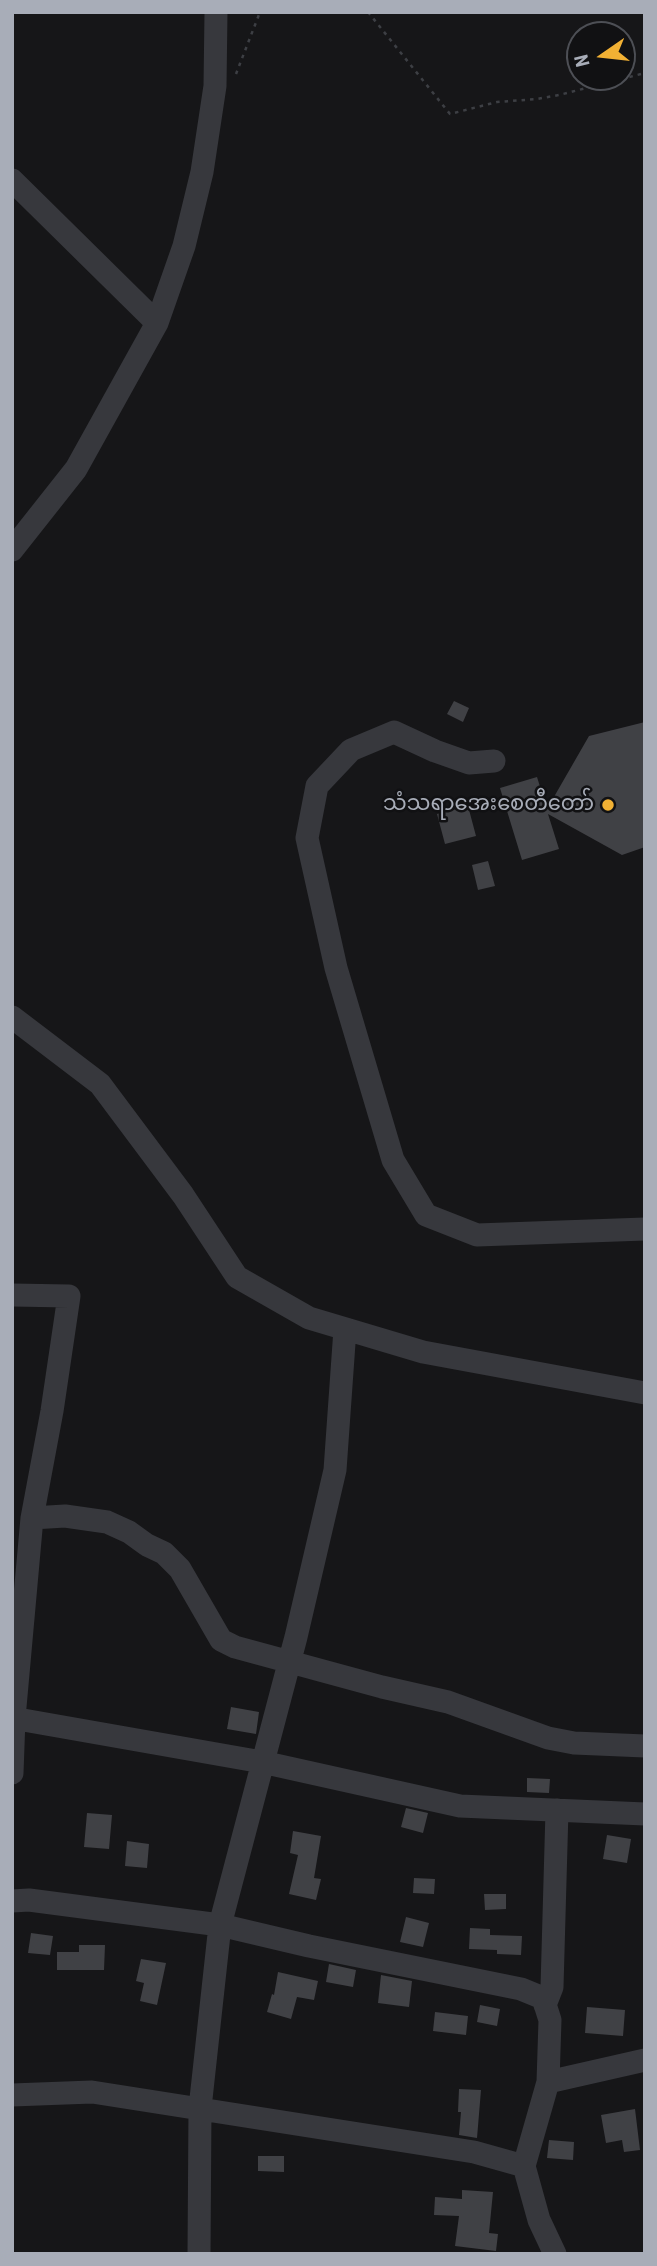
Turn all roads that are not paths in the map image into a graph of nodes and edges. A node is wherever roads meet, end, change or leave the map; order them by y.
1 (216, 12) edge
2 (12, 180) edge
3 (157, 323) junction
4 (12, 550) edge
5 (495, 761) dead end
6 (12, 1017) edge
7 (645, 1229) edge
8 (12, 1295) edge
9 (345, 1329) junction
10 (645, 1393) edge
11 (32, 1518) junction
12 (289, 1661) junction
13 (13, 1718) edge
14 (645, 1746) edge
15 (262, 1762) junction
16 (12, 1773) edge
17 (557, 1810) junction
18 (645, 1814) edge
19 (12, 1900) edge
20 (220, 1925) junction
21 (545, 2005) junction
22 (645, 2060) edge
23 (548, 2081) junction
24 (12, 2095) edge
25 (200, 2108) junction
26 (524, 2166) junction
27 (199, 2254) edge
28 (555, 2254) edge

1 - 3 street
2 - 3 street
3 - 4 street
5 - 7 street
6 - 9 street
8 - 11 street
9 - 10 street
9 - 12 street
11 - 12 street
11 - 13 street
12 - 14 street
12 - 15 street
13 - 15 street
13 - 16 street
15 - 17 street
15 - 20 street
17 - 18 street
17 - 21 street
19 - 20 street
20 - 21 street
20 - 25 street
21 - 23 street
22 - 23 street
23 - 26 street
24 - 25 street
25 - 26 street
25 - 27 street
26 - 28 street

